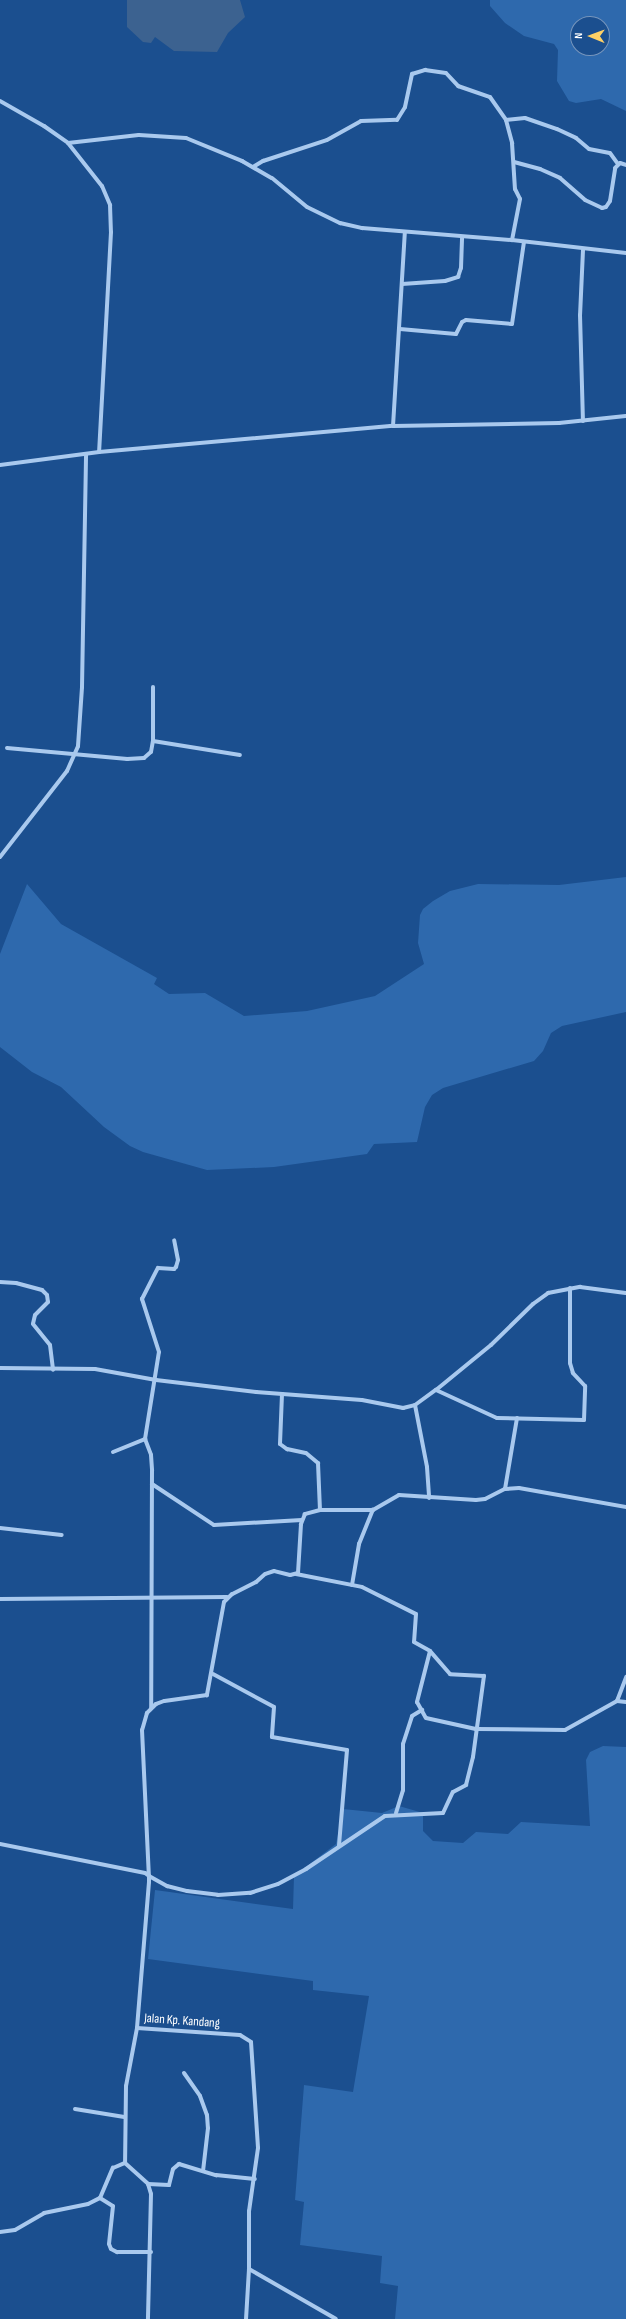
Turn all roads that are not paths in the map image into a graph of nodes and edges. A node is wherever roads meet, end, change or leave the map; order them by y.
1 (0, 101) edge
2 (506, 120) junction
3 (68, 143) junction
4 (514, 162) junction
5 (618, 164) junction
6 (626, 164) edge
7 (253, 167) junction
8 (405, 232) junction
9 (462, 237) junction
10 (512, 240) junction
11 (524, 242) junction
12 (583, 250) junction
13 (626, 253) edge
14 (402, 284) junction
15 (400, 329) junction
16 (626, 416) edge
17 (583, 421) junction
18 (393, 426) junction
19 (99, 452) junction
20 (86, 454) junction
21 (0, 465) edge
22 (153, 687) dead end
23 (153, 741) junction
24 (7, 748) dead end
25 (240, 755) dead end
26 (74, 756) junction
27 (0, 857) edge
28 (174, 1240) dead end
29 (0, 1282) edge
30 (570, 1288) junction
31 (626, 1293) edge
32 (0, 1368) edge
33 (53, 1370) junction
34 (156, 1380) junction
35 (436, 1390) junction
36 (282, 1394) junction
37 (415, 1405) junction
38 (517, 1418) junction
39 (145, 1439) junction
40 (113, 1452) dead end
41 (152, 1484) junction
42 (505, 1489) junction
43 (429, 1498) junction
44 (626, 1507) edge
45 (320, 1510) junction
46 (373, 1510) junction
47 (302, 1520) junction
48 (0, 1528) edge
49 (62, 1534) dead end
50 (296, 1574) junction
51 (352, 1585) junction
52 (227, 1597) junction
53 (0, 1599) edge
54 (150, 1599) junction
55 (430, 1651) junction
56 (212, 1674) junction
57 (626, 1677) edge
58 (617, 1701) junction
59 (626, 1702) edge
60 (151, 1708) junction
61 (422, 1710) junction
62 (476, 1729) junction
63 (396, 1813) junction
64 (0, 1844) edge
65 (339, 1846) junction
66 (149, 1876) junction
67 (137, 2028) junction
68 (184, 2073) dead end
69 (75, 2109) dead end
70 (124, 2117) junction
71 (125, 2163) junction
72 (203, 2171) junction
73 (255, 2179) junction
74 (148, 2184) junction
75 (100, 2198) junction
76 (0, 2232) edge
77 (151, 2252) junction
78 (249, 2269) junction
79 (148, 2319) edge
80 (246, 2319) edge
81 (336, 2319) edge

1 - 3 street
2 - 4 street
2 - 5 street
2 - 7 street
3 - 7 street
3 - 19 street
4 - 5 street
4 - 10 street
5 - 6 street
7 - 8 street
8 - 9 street
8 - 14 street
9 - 10 street
9 - 14 street
10 - 11 street
11 - 12 street
11 - 15 street
12 - 13 street
12 - 17 street
14 - 15 street
15 - 18 street
16 - 17 street
17 - 18 street
18 - 19 street
19 - 20 street
20 - 21 street
20 - 26 street
22 - 23 street
23 - 25 street
23 - 26 street
24 - 26 street
26 - 27 street
28 - 34 street
29 - 33 street
30 - 31 street
30 - 35 street
30 - 38 street
32 - 33 street
33 - 34 street
34 - 36 street
34 - 39 street
35 - 37 street
35 - 38 street
36 - 37 street
36 - 45 street
37 - 43 street
38 - 42 street
39 - 40 street
39 - 41 street
41 - 47 street
41 - 54 street
42 - 43 street
42 - 44 street
43 - 46 street
45 - 46 street
45 - 47 street
46 - 51 street
47 - 50 street
48 - 49 street
50 - 51 street
50 - 52 street
51 - 55 street
52 - 54 street
52 - 56 street
53 - 54 street
54 - 60 street
55 - 61 street
55 - 62 street
56 - 60 street
56 - 65 street
57 - 58 street
58 - 59 street
58 - 62 street
60 - 66 street, Jalan Kp. Kandang
61 - 62 street
61 - 63 street
62 - 63 street
63 - 65 street
64 - 66 street
65 - 66 street
66 - 67 street, Jalan Kp. Kandang
67 - 70 street
67 - 73 street, Jalan Kp. Kandang
68 - 72 street
69 - 70 street
70 - 71 street
71 - 74 street
71 - 75 street
72 - 73 street
72 - 74 street
73 - 78 street, Jalan Kp. Kandang
74 - 77 street
75 - 76 street
75 - 77 street
77 - 79 street
78 - 80 street, Jalan Kp. Kandang
78 - 81 street

